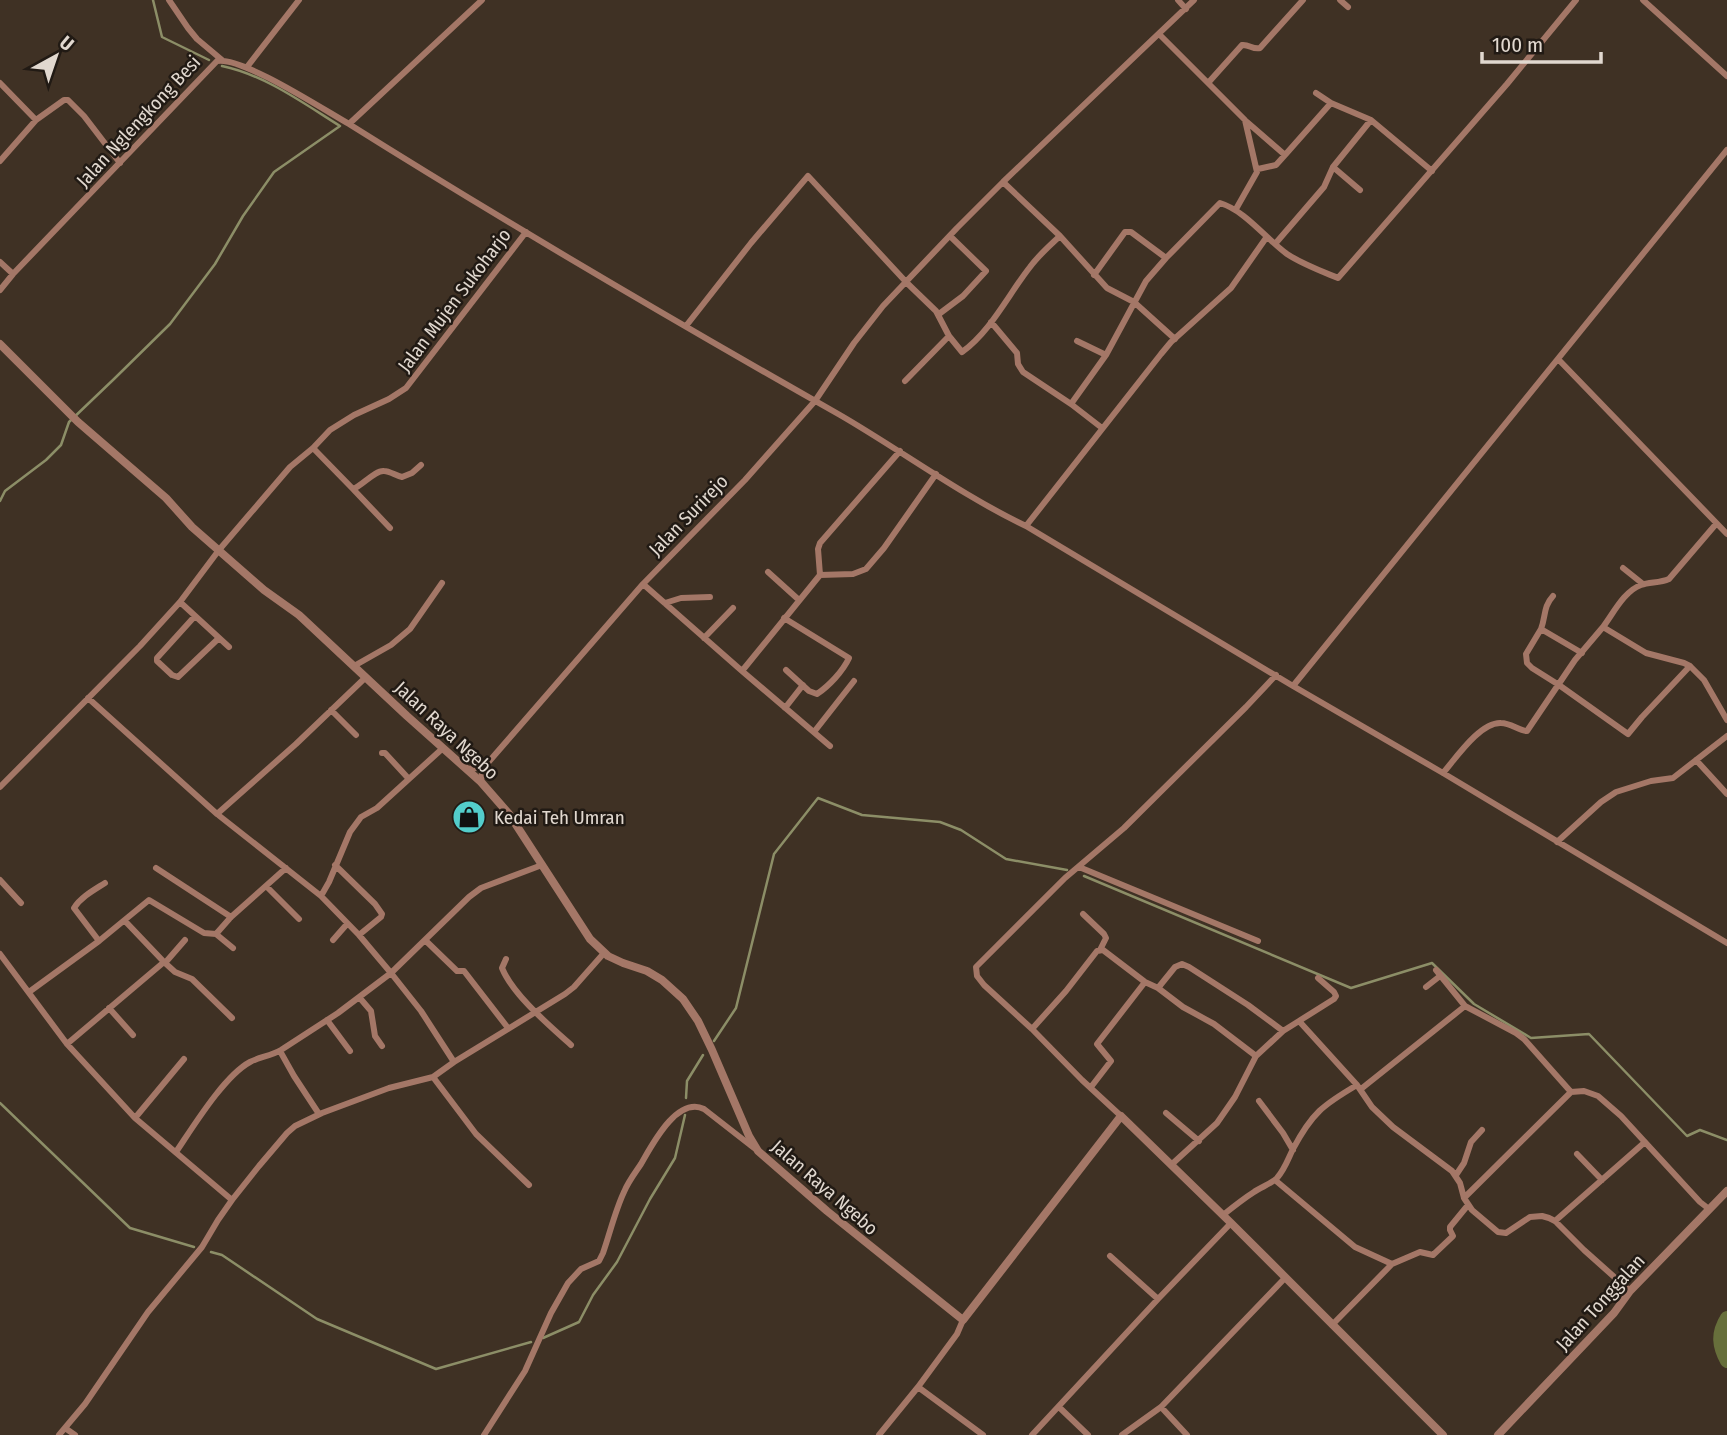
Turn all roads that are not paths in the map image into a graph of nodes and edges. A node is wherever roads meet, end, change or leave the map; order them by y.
1 (169, 0) edge
2 (299, 0) edge
3 (482, 0) edge
4 (1178, 0) edge
5 (1195, 0) edge
6 (1303, 0) edge
7 (1340, 0) edge
8 (1576, 0) edge
9 (1643, 0) edge
10 (1348, 7) dead end
11 (1186, 9) junction
12 (1159, 34) junction
13 (222, 60) junction
14 (247, 67) junction
15 (1727, 76) edge
16 (0, 82) edge
17 (1208, 83) junction
18 (1316, 93) dead end
19 (1331, 103) junction
20 (36, 120) junction
21 (1245, 120) junction
22 (1371, 120) junction
23 (349, 124) junction
24 (1727, 150) edge
25 (1285, 155) junction
26 (0, 162) edge
27 (120, 163) junction
28 (1334, 167) junction
29 (1258, 169) junction
30 (1432, 170) junction
31 (1003, 182) junction
32 (1360, 190) dead end
33 (1236, 209) junction
34 (526, 232) junction
35 (950, 236) junction
36 (1059, 236) junction
37 (1266, 238) junction
38 (1275, 244) junction
39 (1166, 258) junction
40 (0, 262) edge
41 (13, 274) junction
42 (1094, 275) junction
43 (907, 283) junction
44 (0, 290) edge
45 (1134, 303) junction
46 (939, 314) junction
47 (991, 322) junction
48 (686, 326) junction
49 (949, 335) junction
50 (1175, 339) junction
51 (1077, 341) dead end
52 (0, 345) edge
53 (1106, 355) junction
54 (1558, 359) junction
55 (905, 381) dead end
56 (815, 401) junction
57 (1071, 404) junction
58 (1102, 428) junction
59 (313, 448) junction
60 (900, 451) junction
61 (421, 465) dead end
62 (936, 474) junction
63 (353, 489) junction
64 (1716, 524) junction
65 (1026, 526) junction
66 (390, 528) dead end
67 (1727, 534) edge
68 (219, 550) junction
69 (1623, 568) dead end
70 (768, 572) dead end
71 (820, 575) junction
72 (442, 583) dead end
73 (643, 584) junction
74 (1643, 584) junction
75 (1553, 596) dead end
76 (710, 597) dead end
77 (799, 600) junction
78 (180, 601) junction
79 (665, 603) junction
80 (733, 608) dead end
81 (195, 616) junction
82 (784, 618) junction
83 (1603, 628) junction
84 (1541, 629) junction
85 (219, 638) junction
86 (705, 638) junction
87 (229, 647) dead end
88 (1582, 653) junction
89 (354, 666) junction
90 (1690, 666) junction
91 (786, 670) dead end
92 (742, 671) junction
93 (1276, 675) junction
94 (366, 677) junction
95 (854, 681) dead end
96 (803, 685) junction
97 (1559, 685) junction
98 (1293, 686) junction
99 (88, 698) junction
100 (786, 708) junction
101 (331, 710) junction
102 (1727, 720) edge
103 (814, 732) junction
104 (356, 735) dead end
105 (1726, 738) edge
106 (830, 746) dead end
107 (443, 748) junction
108 (382, 753) dead end
109 (1696, 760) junction
110 (486, 765) junction
111 (467, 769) junction
112 (1443, 773) junction
113 (408, 778) junction
114 (481, 782) junction
115 (0, 787) edge
116 (1727, 794) edge
117 (217, 814) junction
118 (1557, 842) junction
119 (335, 865) junction
120 (542, 865) junction
121 (1079, 867) junction
122 (156, 868) dead end
123 (286, 868) junction
124 (0, 880) edge
125 (105, 883) dead end
126 (266, 886) junction
127 (321, 896) junction
128 (21, 903) dead end
129 (1083, 914) dead end
130 (231, 918) junction
131 (299, 919) dead end
132 (125, 921) junction
133 (347, 924) junction
134 (216, 934) junction
135 (359, 935) junction
136 (186, 940) dead end
137 (333, 940) dead end
138 (425, 940) junction
139 (99, 941) junction
140 (1258, 942) dead end
141 (1727, 943) edge
142 (233, 948) dead end
143 (1100, 950) junction
144 (604, 953) junction
145 (0, 954) edge
146 (506, 959) dead end
147 (165, 963) junction
148 (391, 973) junction
149 (1318, 978) dead end
150 (1145, 982) junction
151 (1426, 987) dead end
152 (1158, 988) junction
153 (29, 992) junction
154 (359, 997) junction
155 (1465, 1006) junction
156 (109, 1008) junction
157 (534, 1012) junction
158 (232, 1018) dead end
159 (327, 1020) junction
160 (1299, 1021) junction
161 (508, 1028) junction
162 (1032, 1029) junction
163 (1283, 1031) junction
164 (134, 1035) dead end
165 (67, 1044) junction
166 (571, 1045) dead end
167 (382, 1046) dead end
168 (280, 1051) junction
169 (350, 1051) dead end
170 (1256, 1056) junction
171 (184, 1059) dead end
172 (454, 1062) junction
173 (433, 1077) junction
174 (1091, 1087) junction
175 (1359, 1087) junction
176 (1571, 1092) junction
177 (1259, 1101) dead end
178 (1166, 1113) dead end
179 (319, 1114) junction
180 (1121, 1116) junction
181 (135, 1118) junction
182 (1482, 1130) dead end
183 (1199, 1142) junction
184 (1645, 1142) junction
185 (1293, 1150) junction
186 (758, 1151) junction
187 (176, 1152) junction
188 (1577, 1154) dead end
189 (1171, 1166) junction
190 (1455, 1175) junction
191 (1275, 1180) junction
192 (1602, 1180) junction
193 (529, 1185) dead end
194 (1727, 1191) edge
195 (232, 1200) junction
196 (1466, 1202) junction
197 (1709, 1209) junction
198 (1223, 1215) junction
199 (1555, 1222) junction
200 (1231, 1223) junction
201 (1110, 1256) dead end
202 (1392, 1264) junction
203 (1285, 1278) junction
204 (1630, 1291) junction
205 (1158, 1299) junction
206 (963, 1320) junction
207 (1332, 1325) junction
208 (918, 1387) junction
209 (1161, 1407) junction
210 (1061, 1409) dead end
211 (65, 1428) junction
212 (59, 1435) edge
213 (75, 1435) edge
214 (484, 1435) edge
215 (879, 1435) edge
216 (984, 1435) edge
217 (1032, 1435) edge
218 (1088, 1435) edge
219 (1122, 1435) edge
220 (1187, 1435) edge
221 (1443, 1435) edge
222 (1498, 1435) edge

1 - 13 street
2 - 14 street
3 - 23 street
4 - 11 street
5 - 11 street, Jalan Surirejo
6 - 17 street
7 - 10 street
8 - 30 street
9 - 15 street
11 - 12 street, Jalan Surirejo
12 - 17 street
12 - 31 street, Jalan Surirejo
13 - 14 street, Jalan Nglengkong Besi
13 - 27 street, Jalan Nglengkong Besi
14 - 23 street, Jalan Nglengkong Besi
16 - 20 street
17 - 21 street
18 - 19 street
19 - 22 street
19 - 25 street
20 - 26 street
20 - 27 street
21 - 25 street
21 - 29 street
22 - 28 street
22 - 30 street
23 - 34 street, Jalan Nglengkong Besi
24 - 54 street
25 - 29 street
27 - 41 street, Jalan Nglengkong Besi
28 - 32 street
28 - 38 street
29 - 33 street
30 - 38 street
31 - 35 street, Jalan Surirejo
31 - 36 street
33 - 37 street
33 - 39 street
34 - 48 street, Jalan Nglengkong Besi
34 - 59 street, Jalan Mujen Sukoharjo
35 - 43 street, Jalan Surirejo
35 - 46 street
36 - 42 street
36 - 47 street
37 - 38 street
37 - 50 street
39 - 42 street
39 - 45 street
40 - 41 street
41 - 44 street, Jalan Nglengkong Besi
42 - 45 street
43 - 46 street
43 - 48 street
43 - 56 street, Jalan Surirejo
45 - 50 street
45 - 53 street
46 - 49 street
47 - 49 street
47 - 57 street
48 - 56 street, Jalan Nglengkong Besi
49 - 55 street
50 - 58 street
51 - 53 street
52 - 68 street, Jalan Raya Ngebo
53 - 57 street
54 - 64 street
54 - 98 street
56 - 60 street, Jalan Nglengkong Besi
56 - 73 street, Jalan Surirejo
57 - 58 street
58 - 65 street
59 - 63 street
59 - 68 street, Jalan Mujen Sukoharjo
60 - 62 street, Jalan Nglengkong Besi
60 - 71 street
61 - 63 street
62 - 65 street, Jalan Nglengkong Besi
62 - 71 street
63 - 66 street
64 - 67 street
64 - 74 street
65 - 93 street, Jalan Nglengkong Besi
68 - 78 street, Jalan Mujen Sukoharjo
68 - 89 street, Jalan Raya Ngebo
69 - 74 street
70 - 77 street
71 - 77 street
72 - 89 street
73 - 79 street
73 - 110 street, Jalan Surirejo
74 - 83 street
75 - 84 street
76 - 79 street
77 - 82 street
78 - 81 street
78 - 99 street, Jalan Mujen Sukoharjo
79 - 86 street
80 - 86 street
81 - 85 street
81 - 85 street
82 - 92 street
82 - 96 street
83 - 88 street
83 - 90 street
84 - 88 street
84 - 97 street
85 - 87 street
86 - 92 street
88 - 97 street
89 - 94 street, Jalan Raya Ngebo
90 - 97 street
90 - 102 street
91 - 96 street
92 - 100 street
93 - 98 street, Jalan Nglengkong Besi
93 - 121 street
94 - 101 street
94 - 107 street, Jalan Raya Ngebo
95 - 103 street
96 - 100 street
97 - 112 street
98 - 112 street, Jalan Nglengkong Besi
99 - 115 street, Jalan Mujen Sukoharjo
99 - 117 street
100 - 103 street
101 - 104 street
101 - 117 street
103 - 106 street
105 - 109 street
107 - 111 street, Jalan Raya Ngebo
107 - 113 street
108 - 113 street
109 - 116 street
109 - 118 street
110 - 111 street
110 - 114 street, Jalan Surirejo
111 - 114 street, Jalan Raya Ngebo
112 - 118 street, Jalan Nglengkong Besi
113 - 119 street
114 - 120 street, Jalan Raya Ngebo
117 - 123 street
118 - 141 street, Jalan Nglengkong Besi
119 - 127 street
119 - 135 street
120 - 138 street
120 - 144 street, Jalan Raya Ngebo
121 - 140 street
121 - 162 street
122 - 130 street
123 - 126 street
123 - 127 street
124 - 128 street
125 - 139 street
126 - 130 street
126 - 131 street
127 - 133 street
129 - 143 street
130 - 134 street
132 - 134 street
132 - 139 street
132 - 147 street
133 - 135 street
133 - 137 street
134 - 142 street
135 - 148 street
136 - 147 street
138 - 148 street
138 - 161 street
139 - 153 street
143 - 150 street
143 - 162 street
144 - 157 street
144 - 186 street, Jalan Raya Ngebo
145 - 153 street
146 - 157 street
147 - 156 street
147 - 158 street
148 - 154 street
148 - 172 street
149 - 160 street
150 - 152 street
150 - 174 street
151 - 155 street
152 - 163 street
152 - 170 street
153 - 165 street
154 - 159 street
154 - 167 street
155 - 175 street
155 - 176 street
156 - 164 street
156 - 165 street
157 - 161 street
157 - 166 street
159 - 168 street
159 - 169 street
160 - 163 street
160 - 175 street
161 - 172 street
162 - 174 street
163 - 170 street
165 - 181 street
168 - 179 street
168 - 187 street
170 - 183 street
171 - 181 street
172 - 173 street
173 - 179 street
173 - 193 street
174 - 180 street
175 - 185 street
175 - 190 street
176 - 184 street
176 - 196 street
177 - 185 street
178 - 183 street
179 - 195 street
180 - 189 street
180 - 206 street
181 - 187 street
182 - 190 street
183 - 189 street
184 - 192 street
184 - 197 street
185 - 191 street
186 - 206 street, Jalan Raya Ngebo
186 - 214 street
187 - 195 street
188 - 192 street
189 - 198 street
190 - 196 street
191 - 198 street
191 - 202 street
192 - 199 street
194 - 197 street, Jalan Tonggalan
195 - 211 street
196 - 199 street
196 - 202 street
197 - 204 street, Jalan Tonggalan
198 - 200 street
199 - 204 street
200 - 203 street
200 - 205 street
201 - 205 street
202 - 207 street
203 - 207 street
203 - 209 street
204 - 222 street, Jalan Tonggalan
205 - 217 street
206 - 208 street
207 - 221 street
208 - 215 street
208 - 216 street
209 - 219 street
209 - 220 street
210 - 218 street
211 - 212 street
211 - 213 street

